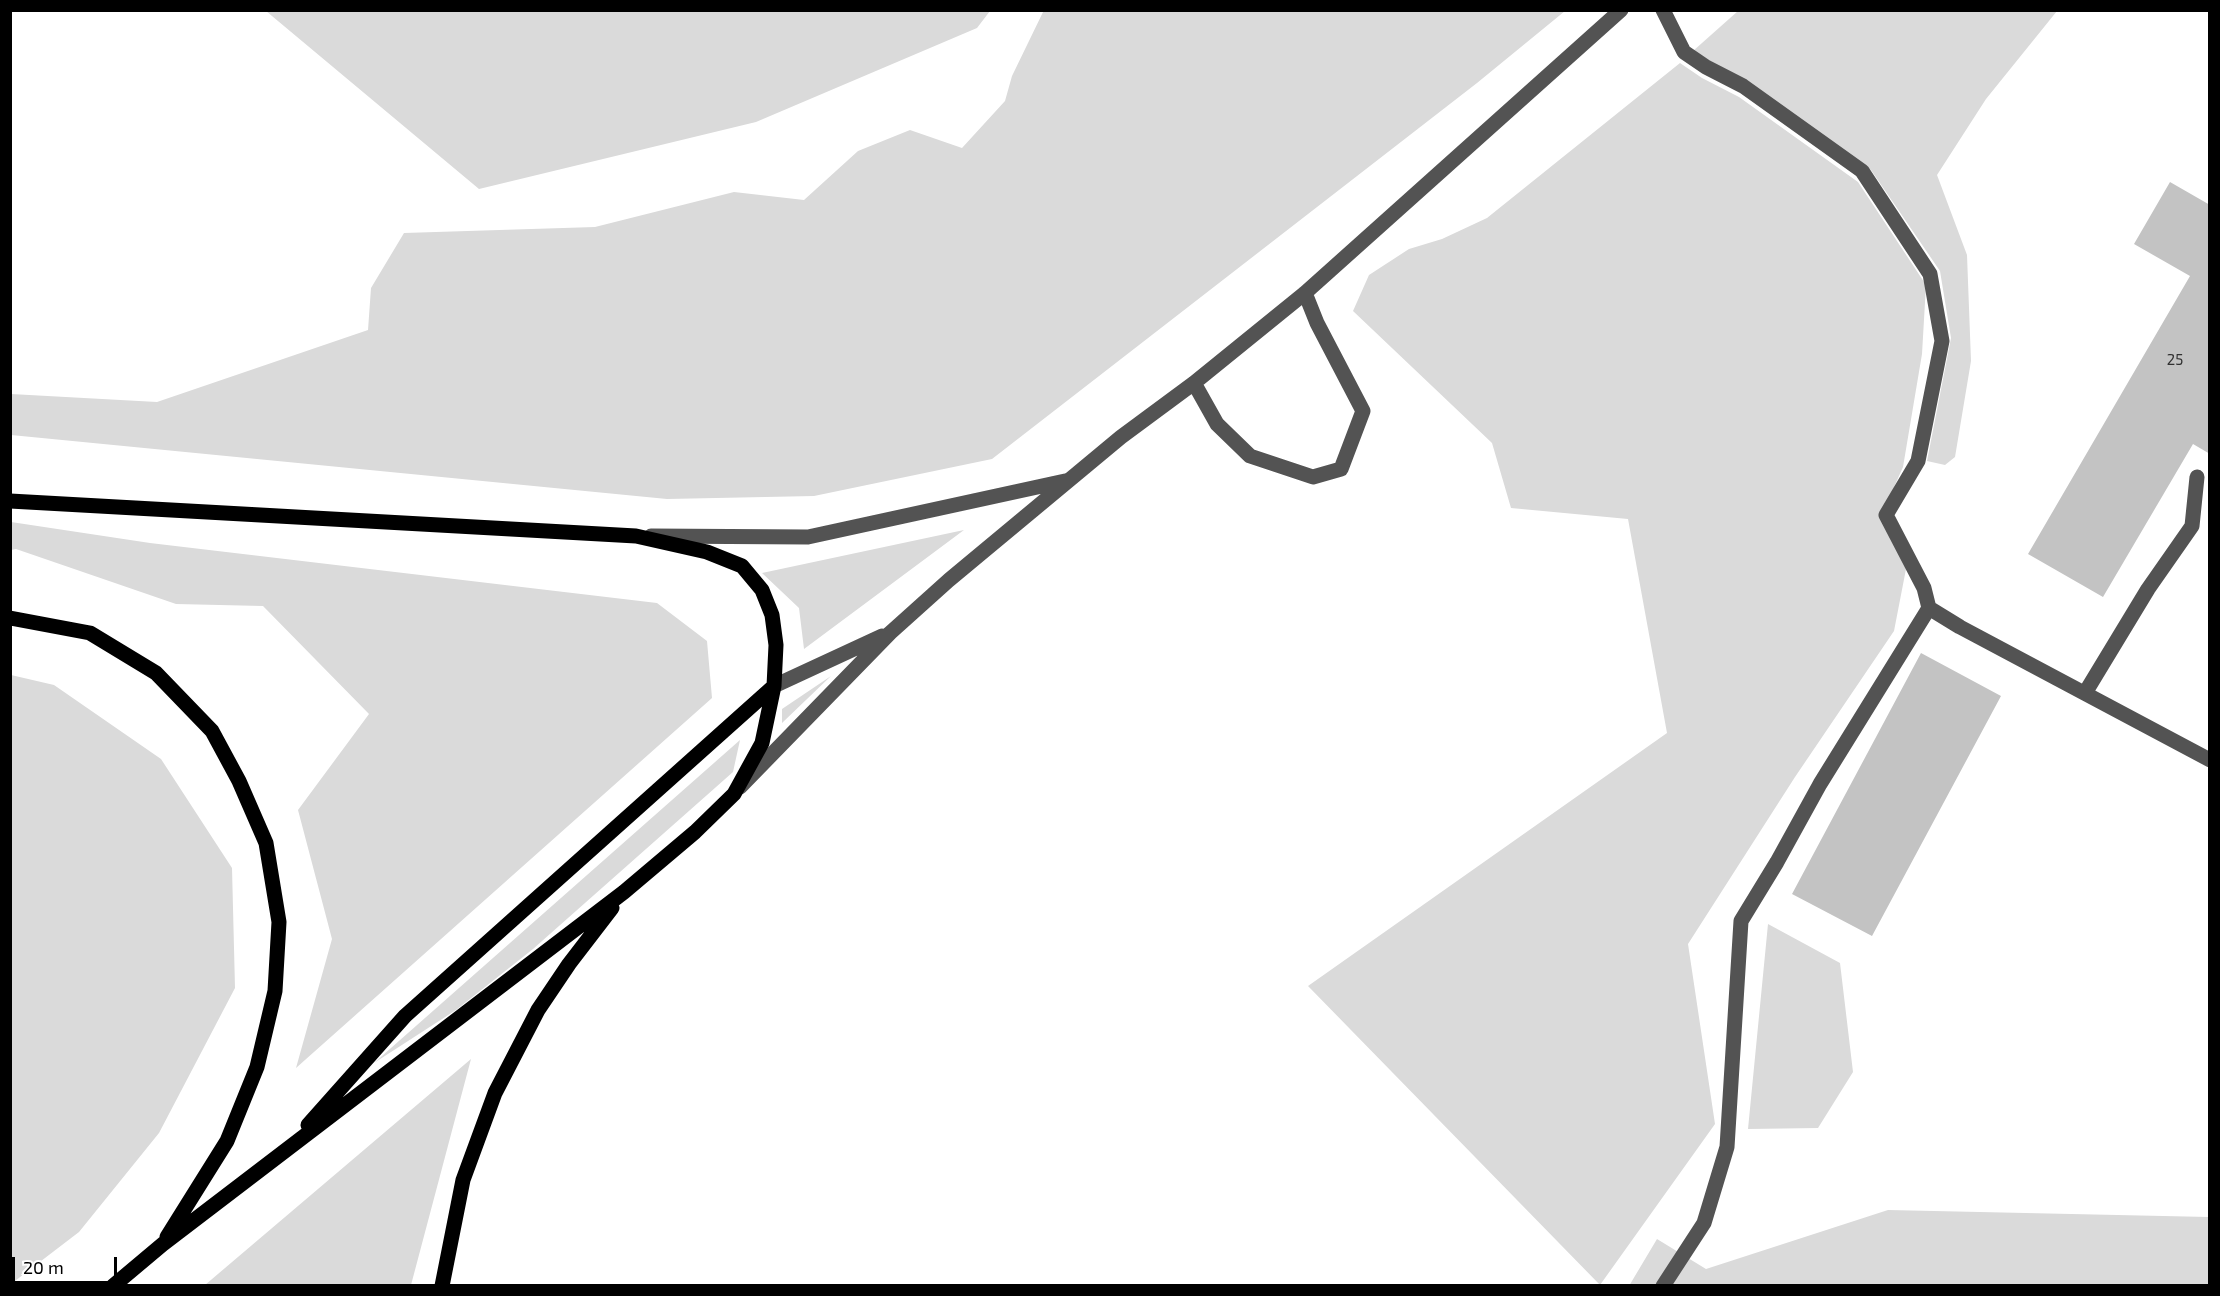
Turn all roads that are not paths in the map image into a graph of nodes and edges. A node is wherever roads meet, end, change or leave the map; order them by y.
1 (1621, 10) edge
2 (1663, 10) edge
3 (1305, 293) junction
4 (1194, 383) junction
5 (2198, 477) dead end
6 (1067, 480) junction
7 (10, 501) edge
8 (636, 536) junction
9 (1929, 608) junction
10 (10, 618) edge
11 (890, 633) junction
12 (774, 686) junction
13 (2085, 693) junction
14 (2210, 760) edge
15 (734, 794) junction
16 (624, 892) junction
17 (284, 1152) junction
18 (163, 1244) junction
19 (113, 1286) edge
20 (442, 1286) edge
21 (1662, 1286) edge

1 - 3 street
2 - 9 street
3 - 4 street
3 - 4 street
4 - 6 street
5 - 13 street
6 - 8 street
6 - 11 street
7 - 8 main road
8 - 12 main road
9 - 13 street
9 - 21 street
10 - 18 main road
11 - 12 street
11 - 15 street
12 - 15 main road
12 - 17 main road
13 - 14 street
15 - 16 main road
16 - 17 main road
16 - 20 main road
17 - 18 main road
18 - 19 main road

